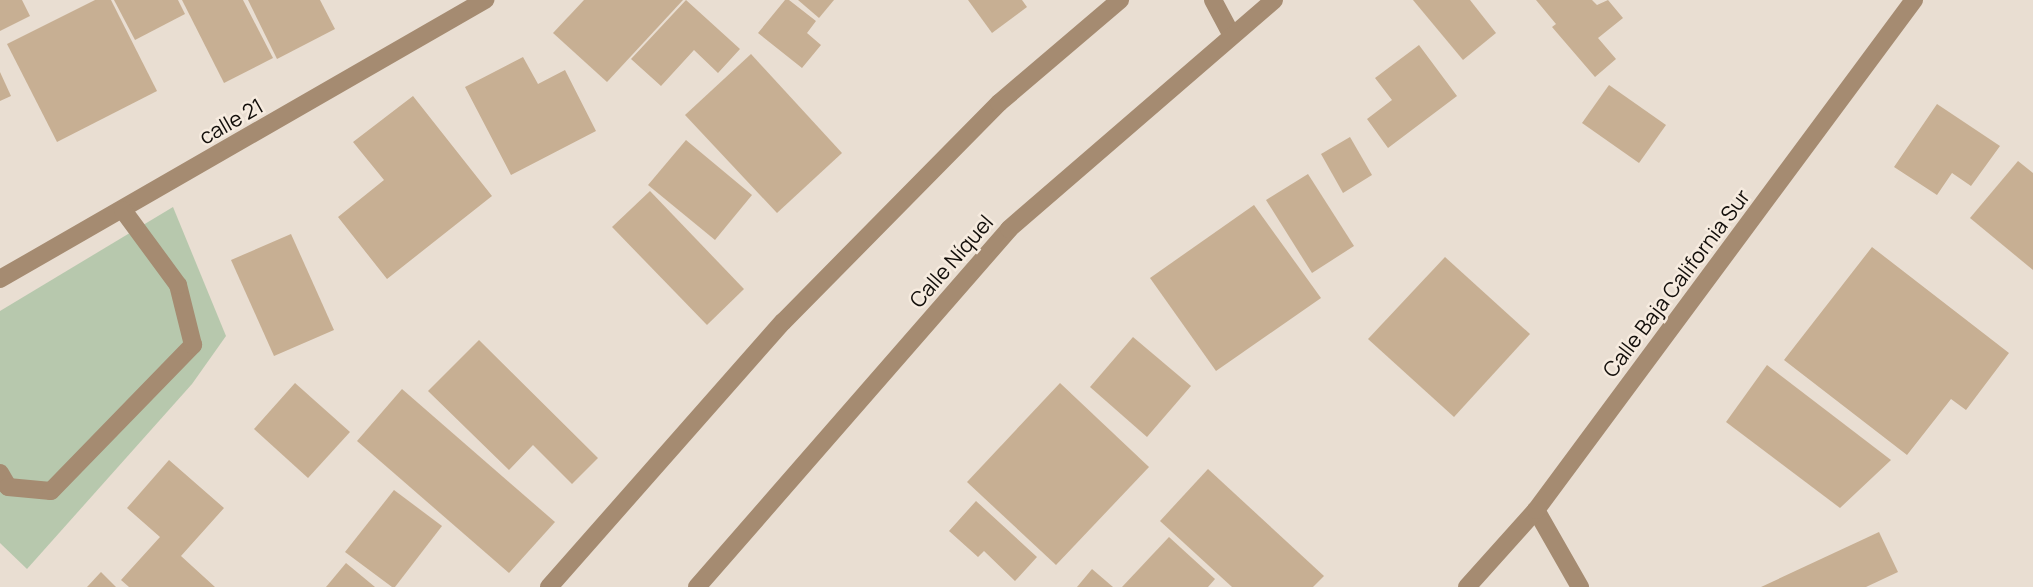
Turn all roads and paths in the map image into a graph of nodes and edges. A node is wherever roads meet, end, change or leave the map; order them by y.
1 (485, 0) edge
2 (1120, 0) edge
3 (1213, 0) edge
4 (1274, 0) edge
5 (1914, 0) edge
6 (1233, 35) junction
7 (123, 210) junction
8 (0, 279) edge
9 (0, 473) edge
10 (1536, 510) junction
11 (549, 587) edge
12 (697, 587) edge
13 (1467, 587) edge
14 (1580, 587) edge

1 - 7 street, calle 21
2 - 11 street
3 - 6 street
4 - 6 street, Calle Níquel
5 - 10 street, Calle Baja California Sur
6 - 12 street, Calle Níquel
7 - 8 street, calle 21
7 - 9 street
10 - 13 street, Calle Baja California Sur
10 - 14 street

